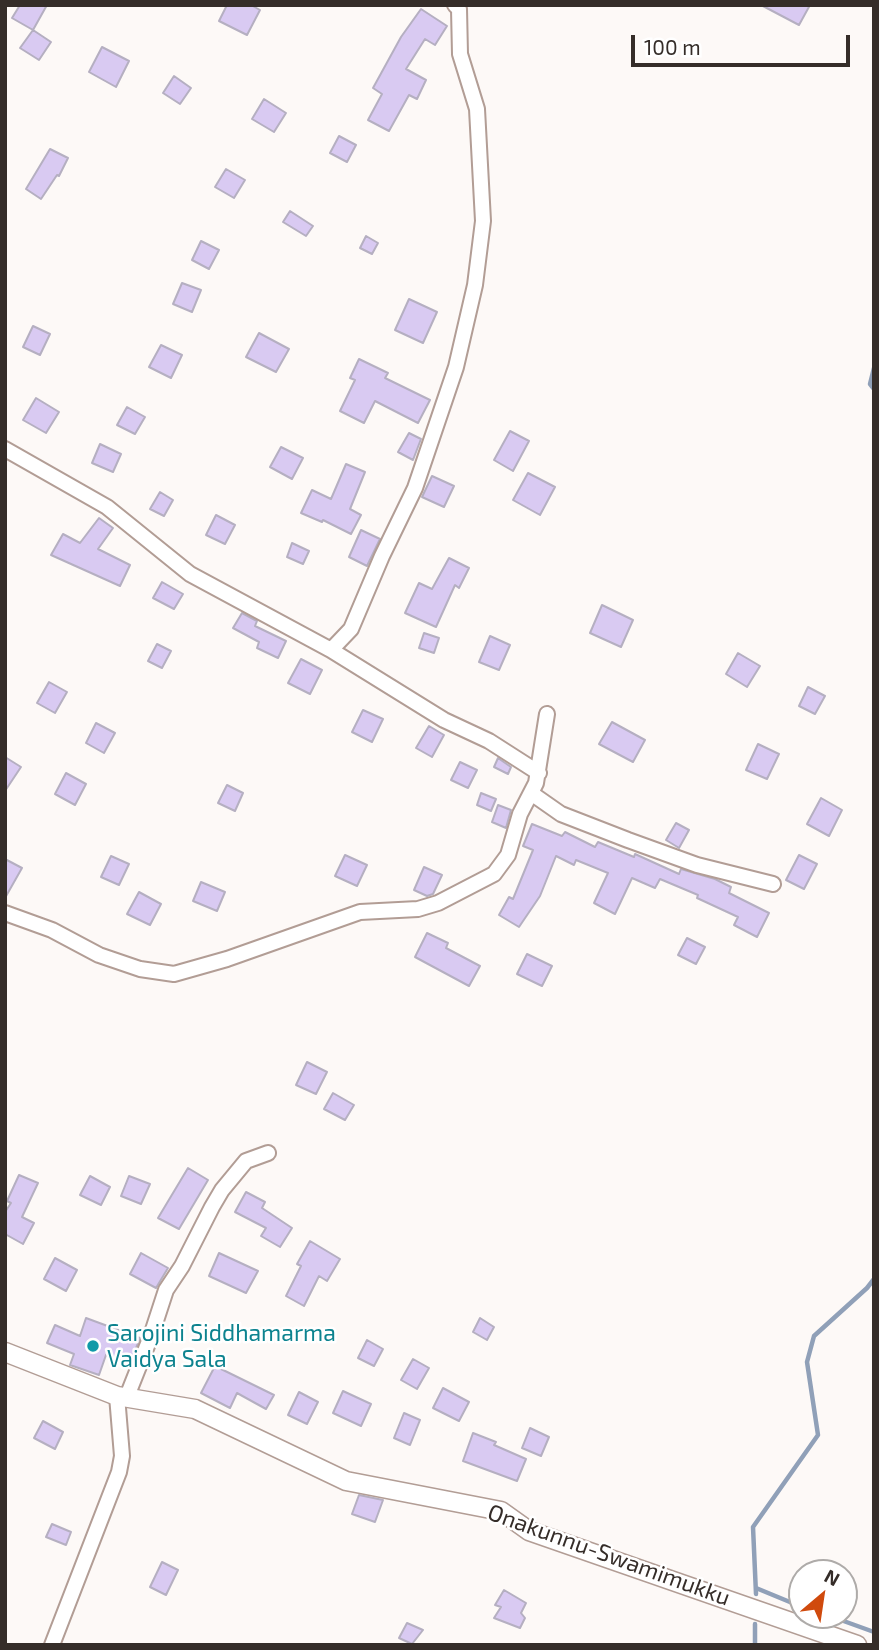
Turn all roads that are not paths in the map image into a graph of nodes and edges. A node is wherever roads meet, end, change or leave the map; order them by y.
1 (455, 5) edge
2 (5, 449) edge
3 (331, 650) junction
4 (547, 713) dead end
5 (539, 773) junction
6 (531, 793) junction
7 (773, 884) dead end
8 (5, 913) edge
9 (268, 1153) dead end
10 (5, 1352) edge
11 (121, 1397) junction
12 (52, 1645) edge
13 (857, 1645) edge

1 - 3 street
2 - 3 street
3 - 5 street
4 - 5 street
5 - 6 street
6 - 7 street
6 - 8 street
9 - 11 street
10 - 11 street, Onakunnu-Swamimukku
11 - 12 street
11 - 13 street, Onakunnu-Swamimukku

